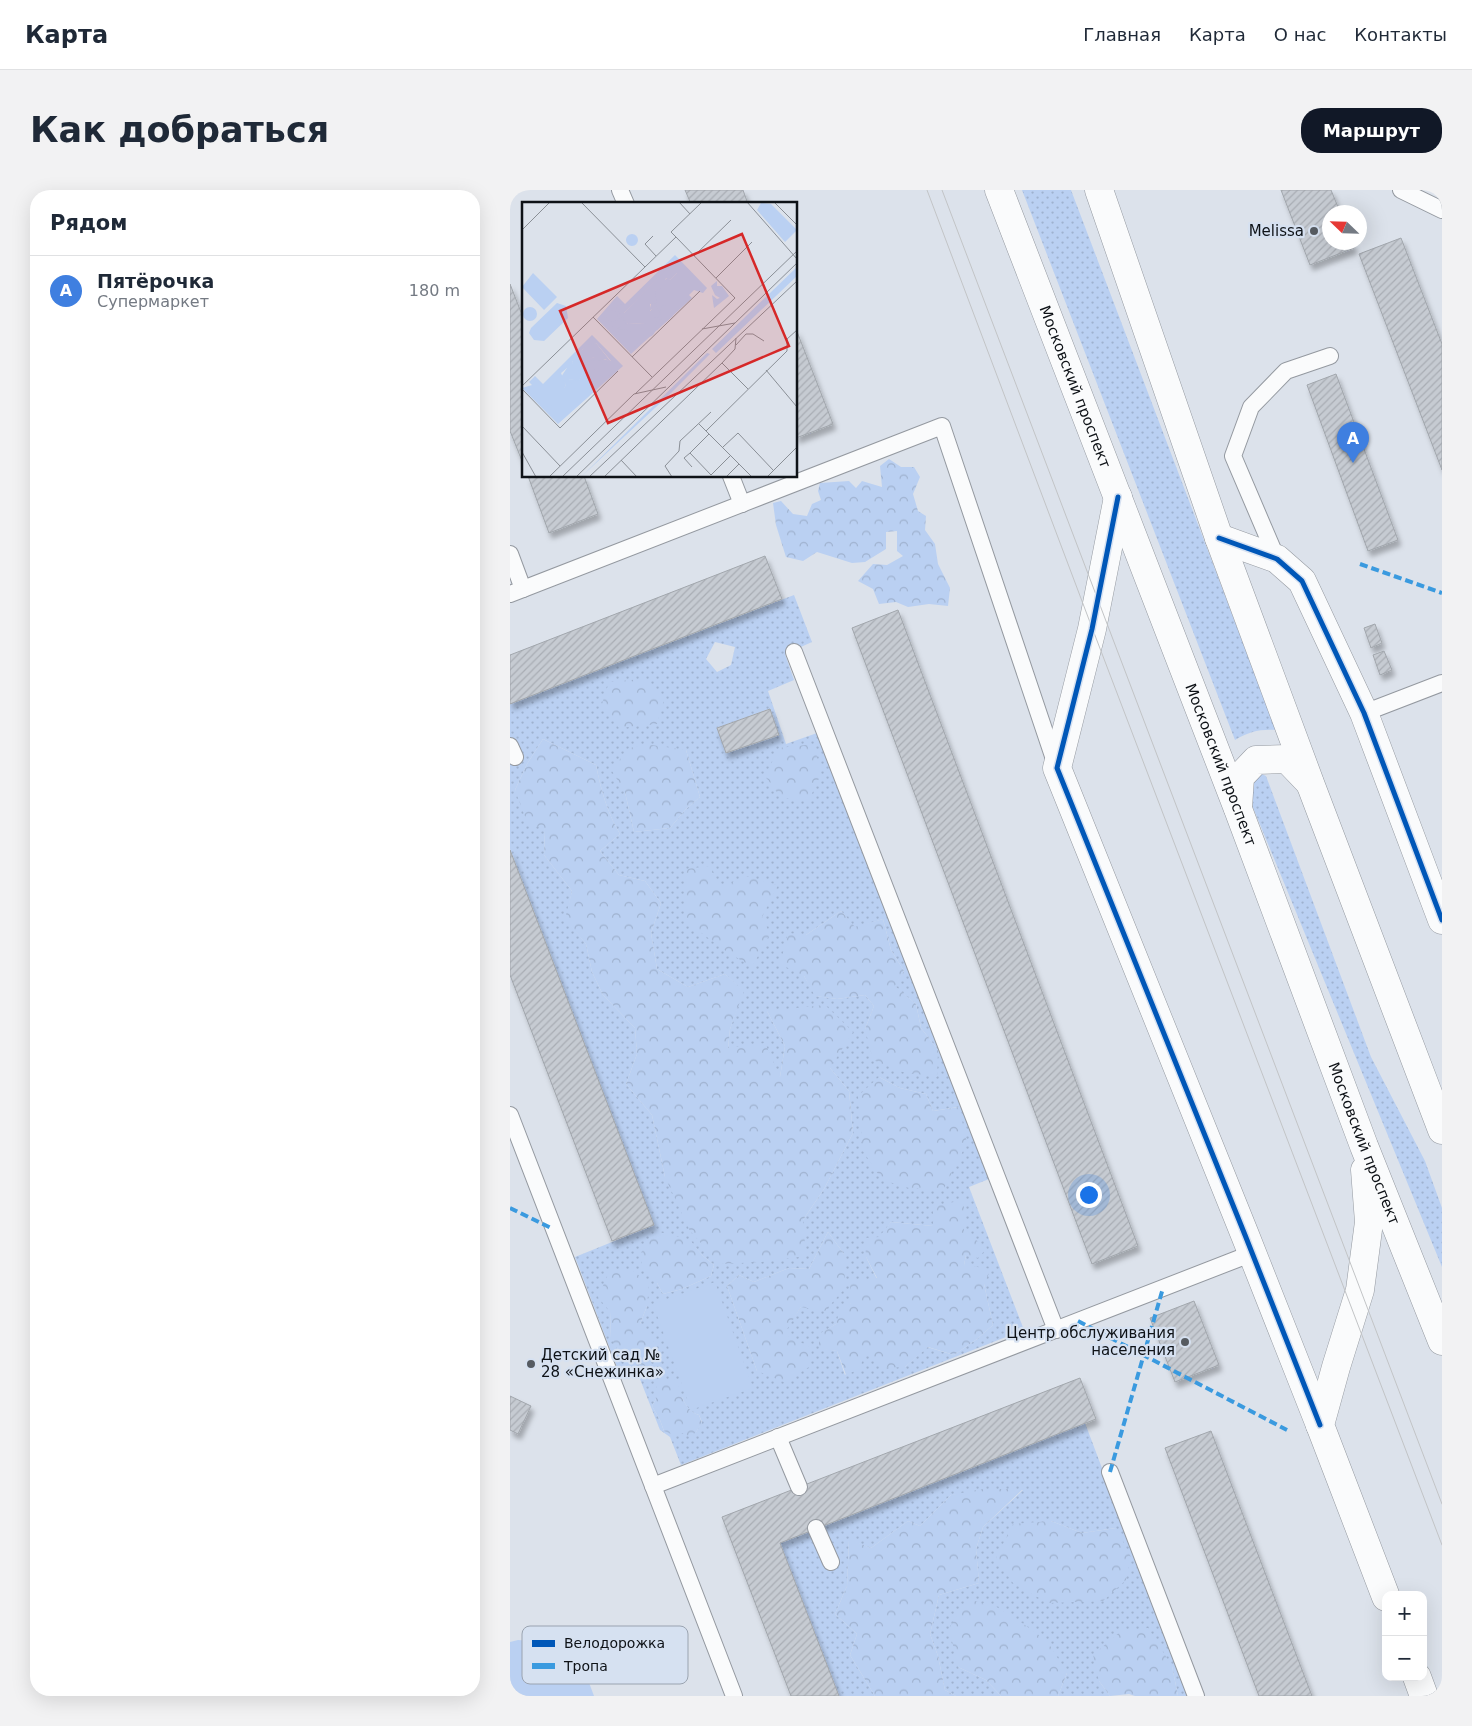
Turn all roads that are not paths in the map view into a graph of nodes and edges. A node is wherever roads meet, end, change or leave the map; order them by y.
1 (620, 190) edge
2 (999, 190) edge
3 (1099, 190) edge
4 (1401, 190) edge
5 (625, 202) edge
6 (1442, 210) edge
7 (1330, 356) dead end
8 (732, 478) edge
9 (1118, 496) junction
10 (742, 504) junction
11 (1220, 538) junction
12 (510, 554) edge
13 (1277, 559) junction
14 (517, 592) edge
15 (794, 652) dead end
16 (1442, 683) edge
17 (1364, 712) junction
18 (1057, 768) junction
19 (1310, 783) junction
20 (1238, 809) junction
21 (1442, 920) edge
22 (510, 1115) edge
23 (1442, 1130) edge
24 (1364, 1146) junction
25 (1253, 1253) junction
26 (1056, 1330) junction
27 (1442, 1341) edge
28 (1320, 1425) junction
29 (778, 1438) junction
30 (1110, 1472) dead end
31 (653, 1486) junction
32 (799, 1487) dead end
33 (816, 1528) dead end
34 (831, 1562) dead end
35 (1384, 1591) edge
36 (1418, 1681) edge
37 (734, 1696) edge
38 (1196, 1696) edge
39 (1424, 1696) edge

1 - 5 lane
2 - 9 main road, Московский проспект
3 - 11 main road
4 - 6 lane
7 - 13 lane
8 - 10 lane
9 - 18 main road
9 - 20 main road, Московский проспект
10 - 14 lane
10 - 18 lane
11 - 13 main road
11 - 19 main road
12 - 14 lane
13 - 17 main road
15 - 26 lane
16 - 17 lane
17 - 21 main road
18 - 25 main road
19 - 20 main road
19 - 23 main road
20 - 24 main road, Московский проспект
22 - 31 lane
24 - 27 main road, Московский проспект
24 - 28 main road
25 - 26 lane
25 - 28 main road
26 - 29 lane
28 - 35 main road
29 - 31 lane
29 - 32 lane
30 - 38 lane
31 - 37 lane
33 - 34 lane
36 - 39 main road

